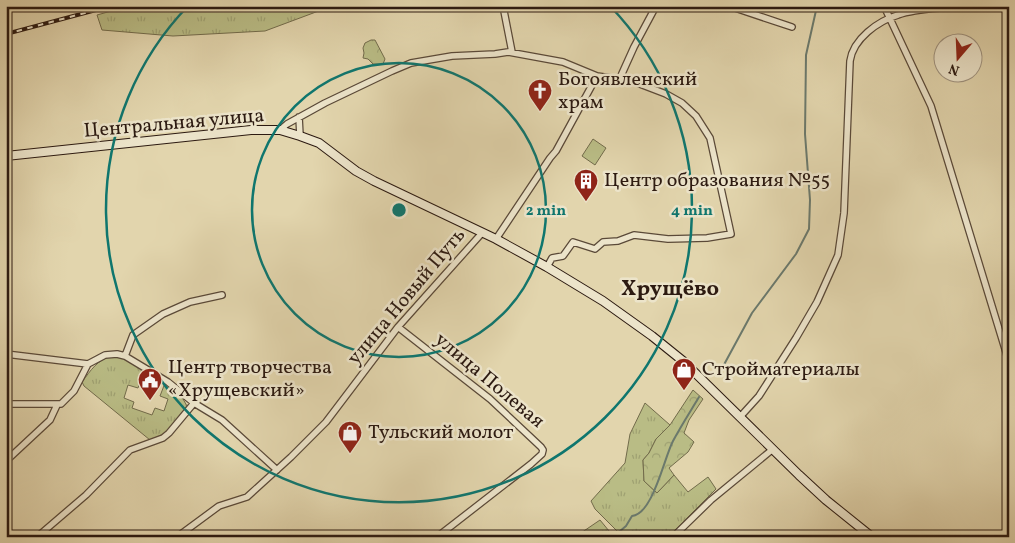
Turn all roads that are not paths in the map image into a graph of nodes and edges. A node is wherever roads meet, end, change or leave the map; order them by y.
1 (503, 6) edge
2 (656, 6) edge
3 (729, 6) edge
4 (884, 6) edge
5 (960, 6) edge
6 (889, 18) junction
7 (792, 27) dead end
8 (512, 52) junction
9 (597, 76) junction
10 (620, 78) junction
11 (298, 117) junction
12 (280, 130) junction
13 (300, 136) junction
14 (6, 156) edge
15 (482, 233) junction
16 (496, 239) junction
17 (547, 267) junction
18 (222, 295) dead end
19 (398, 327) junction
20 (6, 354) edge
21 (125, 356) junction
22 (1009, 362) edge
23 (88, 364) junction
24 (6, 404) edge
25 (194, 404) junction
26 (57, 405) junction
27 (740, 417) junction
28 (773, 449) junction
29 (6, 461) edge
30 (277, 470) junction
31 (37, 537) edge
32 (177, 537) edge
33 (437, 537) edge
34 (673, 537) edge
35 (872, 537) edge

1 - 8 street
2 - 10 street
3 - 7 street
4 - 6 street
5 - 6 street
6 - 22 street
6 - 27 street
8 - 9 street
8 - 11 street
9 - 10 street
9 - 16 street
10 - 17 street
11 - 12 street
11 - 13 street
12 - 13 main road, Центральная улица
12 - 14 main road, Центральная улица
13 - 15 main road, Центральная улица
15 - 16 main road, Центральная улица
15 - 19 street, улица Новый Путь
16 - 17 main road, Центральная улица
17 - 27 main road, Центральная улица
18 - 21 street
19 - 30 street, улица Новый Путь
19 - 33 street, улица Полевая
20 - 23 street
21 - 23 street
21 - 25 street
23 - 26 street
24 - 26 street
25 - 30 street
25 - 31 street
26 - 29 street
27 - 28 main road, Центральная улица
28 - 34 street
28 - 35 main road, Центральная улица
30 - 32 street, улица Новый Путь

